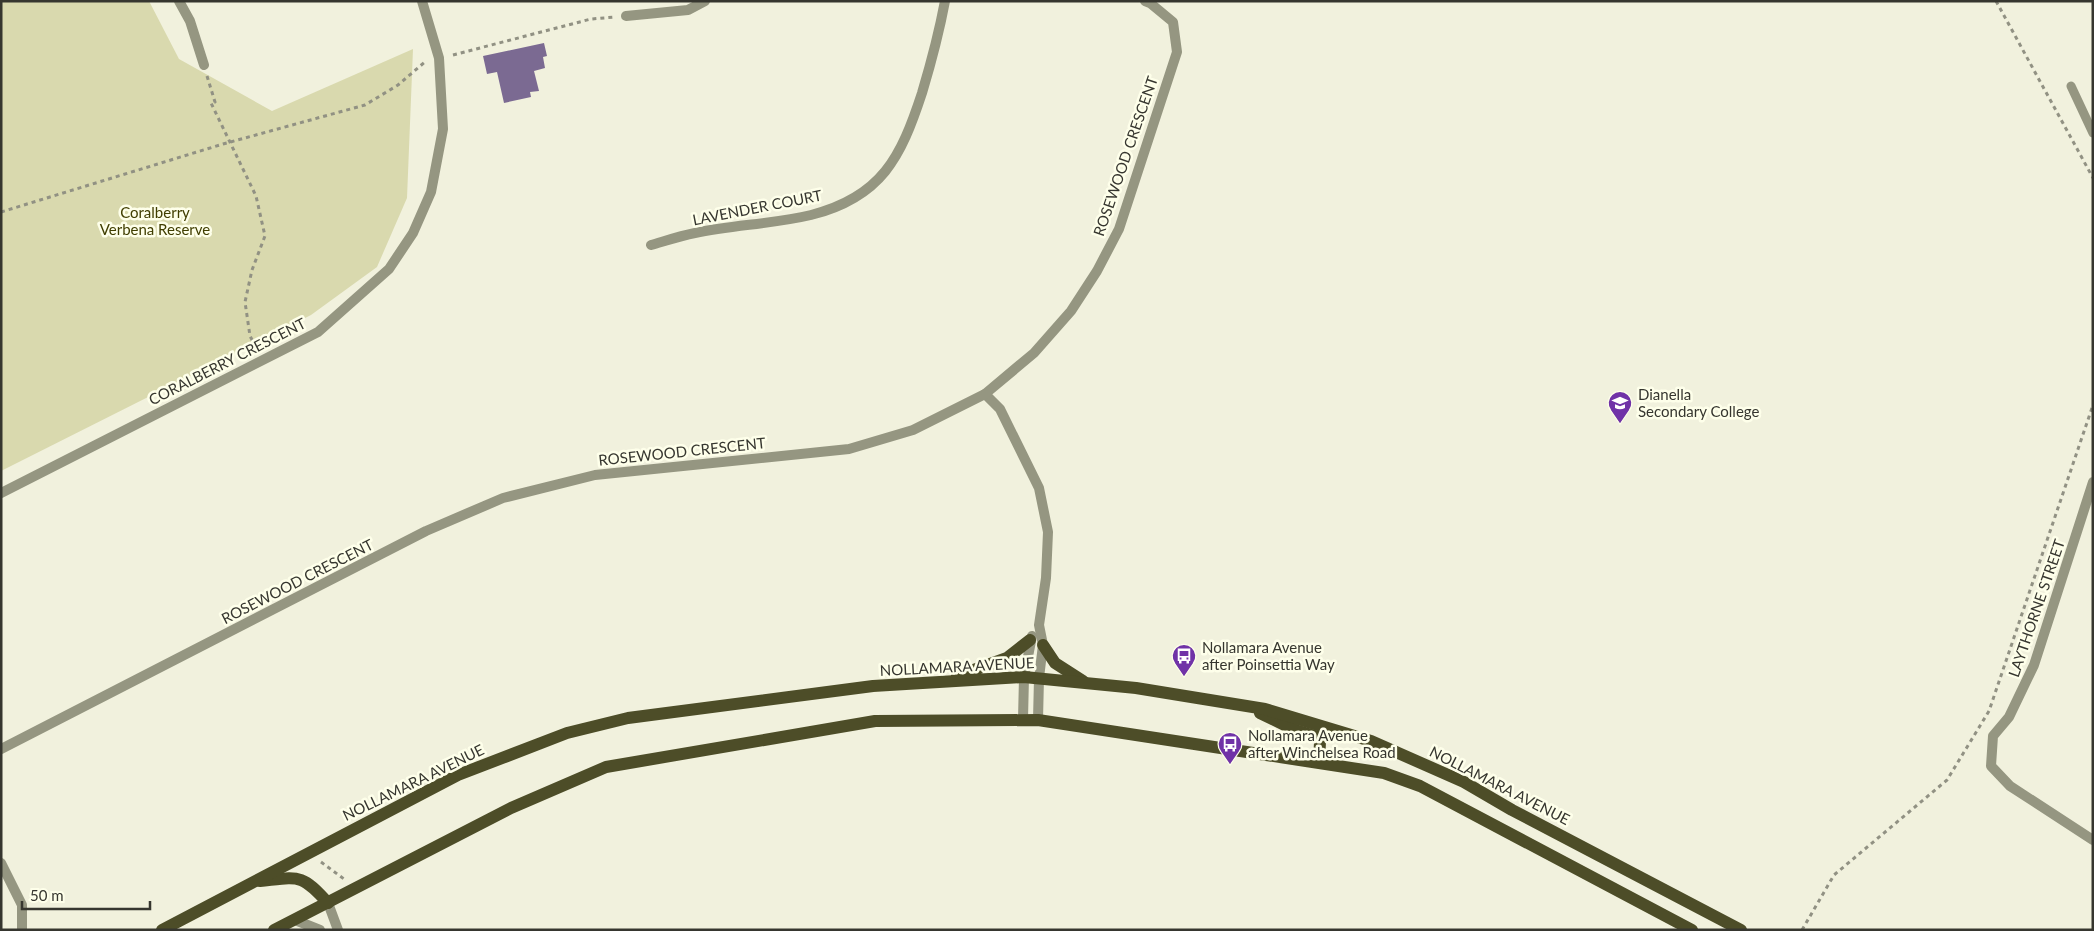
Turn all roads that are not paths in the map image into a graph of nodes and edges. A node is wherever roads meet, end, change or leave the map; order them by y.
1 (180, 1) edge
2 (422, 1) edge
3 (705, 1) edge
4 (945, 1) edge
5 (1145, 1) edge
6 (626, 16) road end
7 (204, 65) road end
8 (2071, 86) dead end
9 (2093, 132) edge
10 (651, 245) dead end
11 (986, 394) junction
12 (2093, 482) edge
13 (1, 493) edge
14 (1039, 625) junction
15 (1030, 640) junction
16 (1043, 645) junction
17 (1024, 677) junction
18 (1038, 678) junction
19 (943, 682) junction
20 (1086, 683) junction
21 (1247, 706) junction
22 (1023, 719) junction
23 (1038, 720) junction
24 (1, 749) edge
25 (1318, 762) junction
26 (2093, 840) edge
27 (1, 863) edge
28 (253, 882) junction
29 (328, 903) junction
30 (295, 920) junction
31 (22, 930) edge
32 (162, 930) edge
33 (274, 930) edge
34 (320, 930) edge
35 (338, 930) edge
36 (1692, 930) edge
37 (1741, 930) edge

1 - 7 street
2 - 13 street, CORALBERRY CRESCENT
3 - 6 street
4 - 10 street, LAVENDER COURT
5 - 11 street, ROSEWOOD CRESCENT
8 - 9 lane
11 - 14 street
11 - 24 street, ROSEWOOD CRESCENT
12 - 26 street, LAYTHORNE STREET
14 - 15 street
14 - 16 street
15 - 17 street
15 - 19 main road
16 - 18 street
16 - 20 main road
17 - 18 main road, NOLLAMARA AVENUE
17 - 19 main road, NOLLAMARA AVENUE
17 - 22 street
18 - 20 main road, NOLLAMARA AVENUE
18 - 23 street
19 - 28 main road, NOLLAMARA AVENUE
20 - 21 main road, NOLLAMARA AVENUE
21 - 25 main road
21 - 37 main road, NOLLAMARA AVENUE
22 - 23 main road
22 - 29 main road
23 - 25 main road
25 - 36 main road
27 - 31 street
28 - 29 main road
28 - 32 main road, NOLLAMARA AVENUE
29 - 30 main road
29 - 35 street
30 - 33 main road
30 - 34 street

